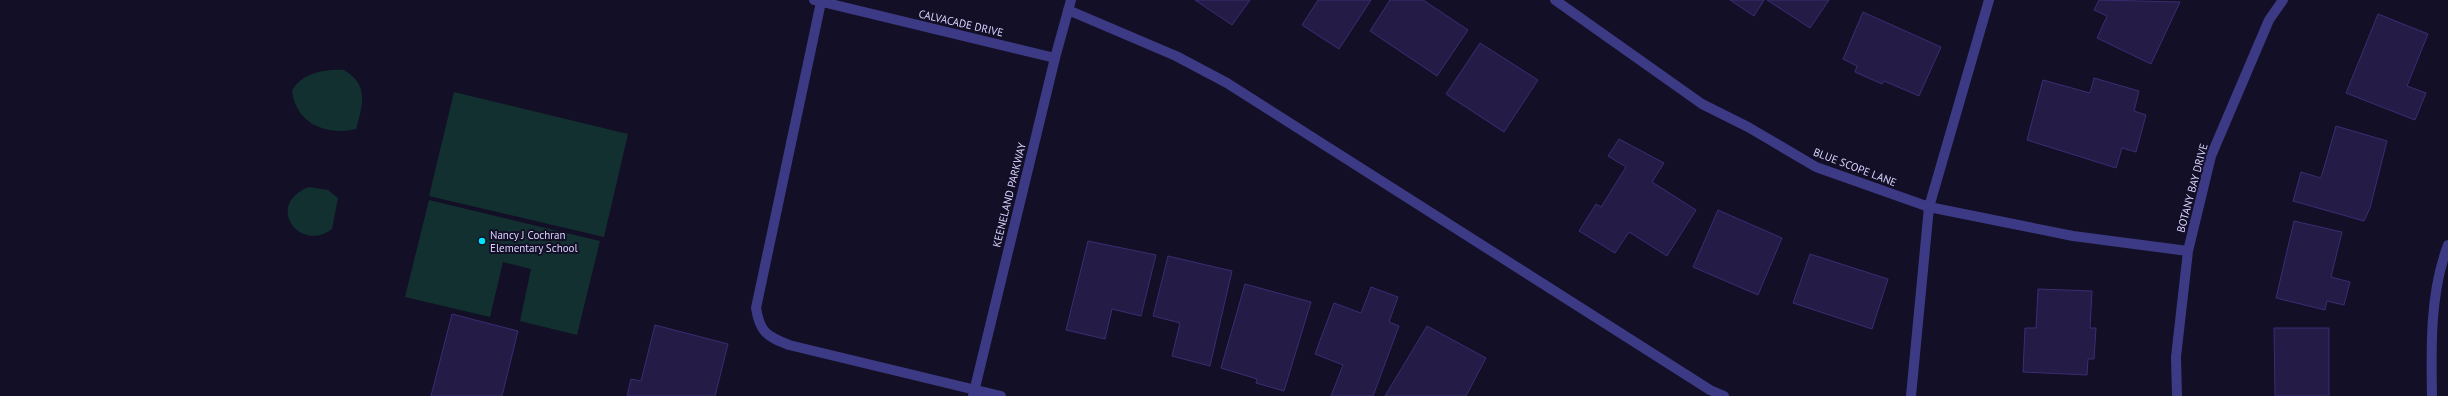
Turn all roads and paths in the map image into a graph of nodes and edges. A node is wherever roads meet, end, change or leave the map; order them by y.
1 (1071, 0) edge
2 (1555, 0) edge
3 (1989, 0) edge
4 (2283, 0) edge
5 (818, 1) edge
6 (1068, 10) junction
7 (1055, 58) junction
8 (1929, 207) junction
9 (2448, 245) edge
10 (2188, 251) junction
11 (974, 393) edge
12 (1002, 396) edge
13 (1724, 396) edge
14 (1911, 396) edge
15 (2177, 396) edge
16 (2432, 396) edge

1 - 6 street, KEENELAND PARKWAY
2 - 8 street, BLUE SCOPE LANE
3 - 8 street
4 - 10 street, BOTANY BAY DRIVE
5 - 7 street, CALVACADE DRIVE
5 - 11 street
6 - 7 street, KEENELAND PARKWAY
6 - 13 street
7 - 11 street, KEENELAND PARKWAY
8 - 10 street, BLUE SCOPE LANE
8 - 14 street
9 - 16 street
10 - 15 street, BOTANY BAY DRIVE
11 - 12 street

